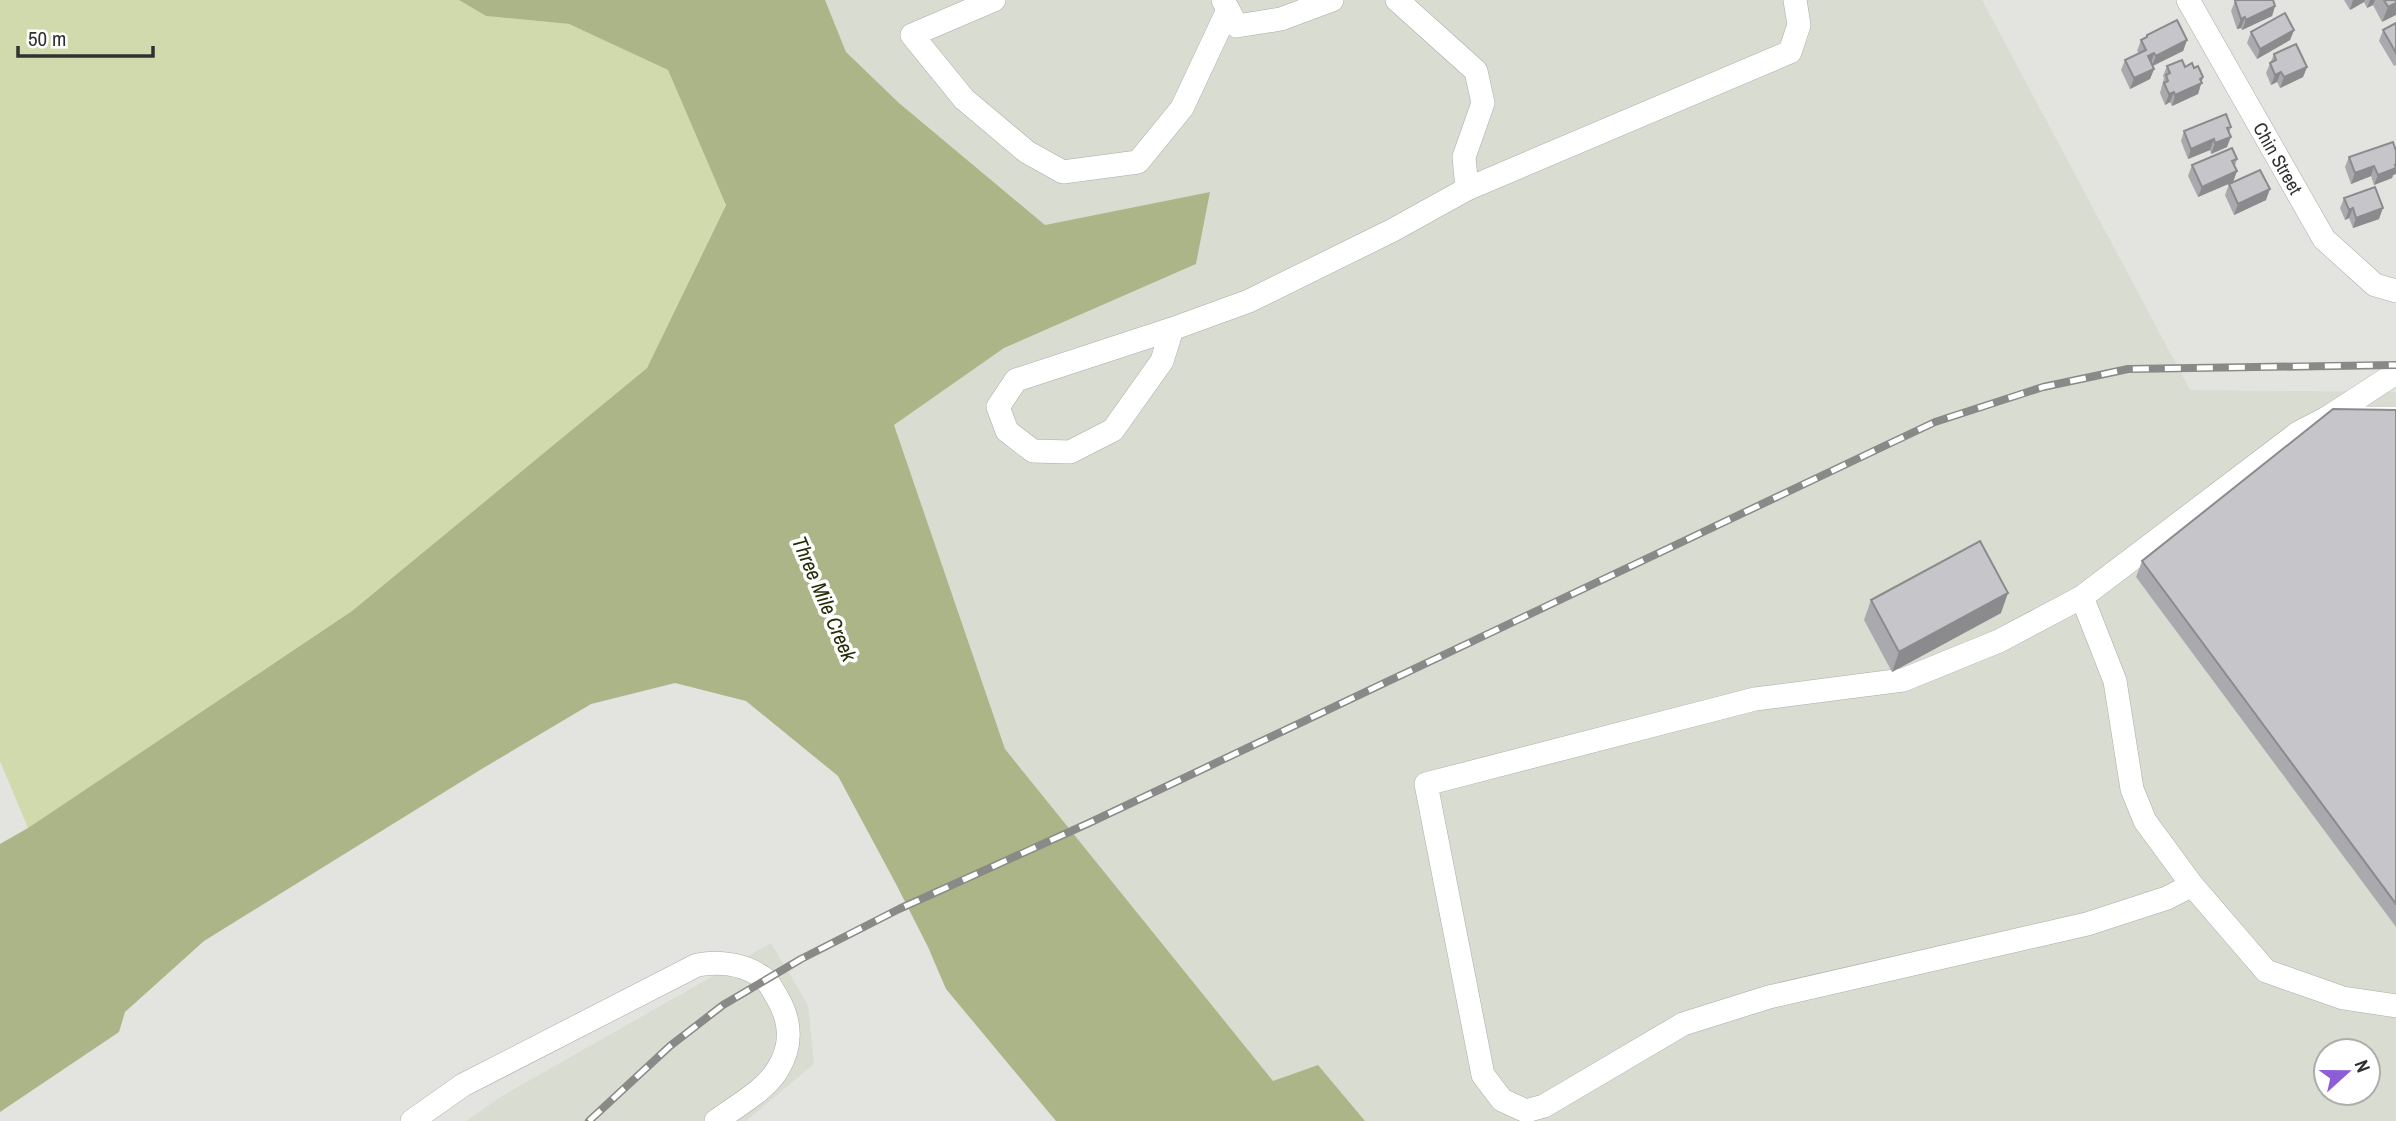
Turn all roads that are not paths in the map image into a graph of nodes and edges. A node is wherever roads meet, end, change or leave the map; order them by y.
1 (995, 0) edge
2 (1332, 0) edge
3 (1396, 0) edge
4 (1795, 0) edge
5 (2188, 0) edge
6 (1225, 5) edge
7 (1467, 189) junction
8 (2396, 291) edge
9 (1172, 329) junction
10 (2396, 373) edge
11 (2327, 418) junction
12 (2396, 418) edge
13 (2082, 597) junction
14 (2192, 885) junction
15 (2396, 1006) edge
16 (412, 1121) edge
17 (716, 1121) edge

1 - 6 street
2 - 6 street
3 - 7 street
4 - 7 street
5 - 8 street, Chin Street
7 - 9 street
9 - 9 street
10 - 11 street
11 - 12 street
11 - 13 street
13 - 14 street
13 - 14 street
14 - 15 street
16 - 17 street

